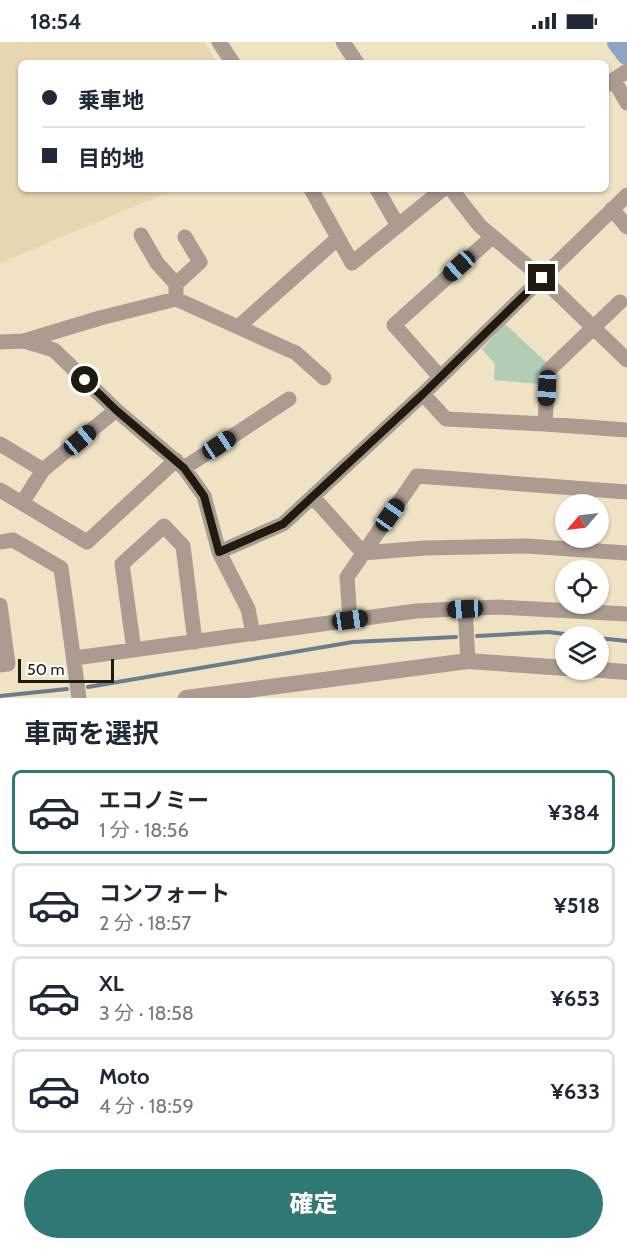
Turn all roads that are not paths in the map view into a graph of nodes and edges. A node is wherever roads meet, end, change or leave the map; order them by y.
1 (219, 42) edge
2 (343, 42) edge
3 (230, 60) edge
4 (355, 60) edge
5 (618, 77) edge
6 (627, 103) edge
7 (313, 192) edge
8 (379, 192) edge
9 (438, 192) edge
10 (453, 192) edge
11 (627, 195) edge
12 (612, 209) junction
13 (398, 226) junction
14 (627, 227) edge
15 (141, 235) dead end
16 (185, 237) dead end
17 (492, 237) junction
18 (338, 239) junction
19 (542, 278) junction
20 (176, 292) junction
21 (620, 302) dead end
22 (238, 327) junction
23 (592, 328) junction
24 (24, 341) junction
25 (0, 342) edge
26 (627, 360) edge
27 (440, 377) junction
28 (324, 378) dead end
29 (423, 394) junction
30 (289, 399) dead end
31 (116, 410) junction
32 (545, 424) junction
33 (627, 430) edge
34 (0, 444) edge
35 (180, 464) junction
36 (43, 470) junction
37 (0, 490) edge
38 (627, 492) edge
39 (313, 497) junction
40 (22, 503) junction
41 (0, 542) edge
42 (219, 552) junction
43 (627, 553) edge
44 (363, 554) junction
45 (0, 605) edge
46 (465, 609) junction
47 (627, 614) edge
48 (350, 620) junction
49 (253, 634) junction
50 (195, 642) junction
51 (134, 650) junction
52 (75, 658) junction
53 (468, 661) junction
54 (0, 665) edge
55 (555, 667) edge
56 (609, 671) edge
57 (627, 672) edge
58 (294, 691) edge
59 (79, 698) edge
60 (186, 698) edge

1 - 3 street
2 - 4 street
5 - 6 street
7 - 18 street
8 - 13 street
9 - 13 street
10 - 17 street
11 - 12 street
12 - 14 street
12 - 19 street
13 - 18 street
15 - 20 street
16 - 20 street
17 - 19 street
17 - 27 street
18 - 22 street
19 - 23 street
19 - 27 street
20 - 22 street
20 - 24 street
21 - 23 street
22 - 28 street
23 - 26 street
23 - 32 street
24 - 25 street
24 - 31 street
27 - 29 street
29 - 32 street
29 - 39 street
30 - 35 street
31 - 35 street
31 - 36 street
32 - 33 street
34 - 36 street
35 - 40 street
35 - 42 street
36 - 40 street
37 - 40 street
38 - 44 street
39 - 42 street
39 - 44 street
41 - 52 street
42 - 49 street
43 - 44 street
44 - 48 street
45 - 54 street
46 - 47 street
46 - 48 street
46 - 53 street
48 - 49 street
49 - 50 street
50 - 51 street
50 - 51 street
51 - 52 street
52 - 59 street
53 - 55 street
53 - 58 street
56 - 57 street
58 - 60 street

